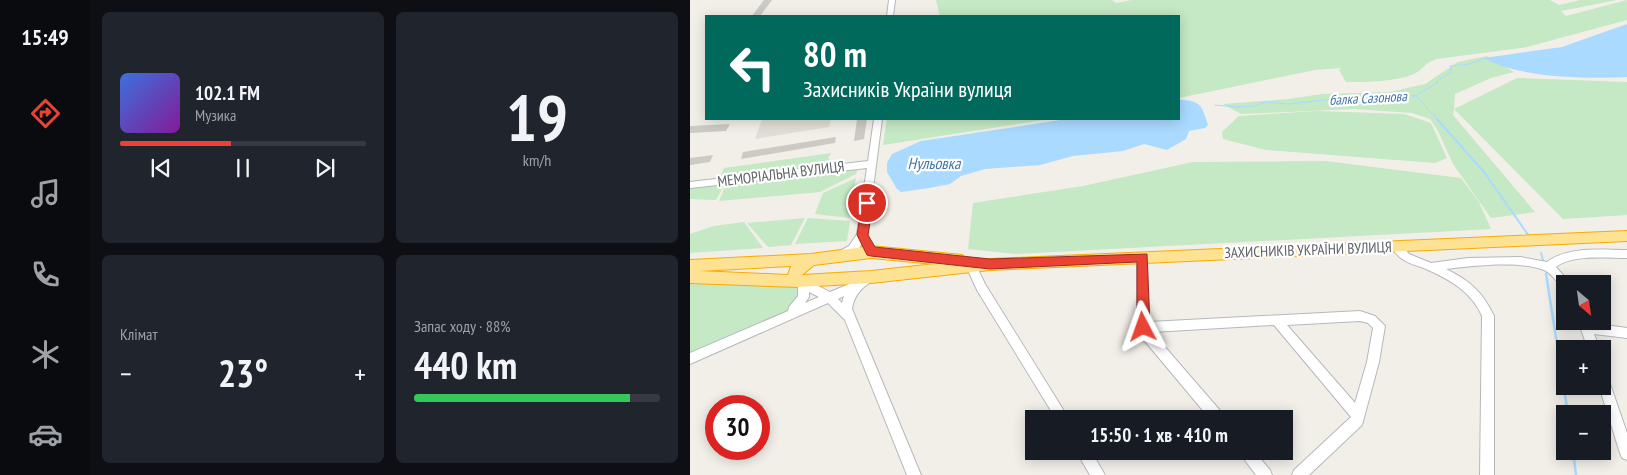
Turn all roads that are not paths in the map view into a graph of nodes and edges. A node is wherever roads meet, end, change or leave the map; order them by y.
1 (892, 0) edge
2 (890, 15) edge
3 (878, 120) edge
4 (872, 164) junction
5 (690, 185) edge
6 (862, 235) junction
7 (1627, 236) edge
8 (1396, 246) junction
9 (871, 252) junction
10 (1627, 254) edge
11 (838, 257) junction
12 (1142, 257) junction
13 (814, 259) junction
14 (990, 264) junction
15 (690, 266) edge
16 (972, 266) junction
17 (1431, 267) junction
18 (1549, 267) junction
19 (1557, 275) edge
20 (690, 277) edge
21 (871, 277) junction
22 (800, 282) junction
23 (857, 285) junction
24 (829, 297) junction
25 (783, 317) junction
26 (850, 319) junction
27 (1276, 320) junction
28 (1143, 327) junction
29 (1611, 330) edge
30 (1627, 333) edge
31 (690, 359) edge
32 (1608, 395) edge
33 (1057, 410) edge
34 (1210, 410) edge
35 (1358, 416) junction
36 (1627, 453) edge
37 (1089, 460) edge
38 (1252, 460) edge
39 (914, 475) edge
40 (1098, 475) edge
41 (1265, 475) edge
42 (1299, 475) edge
43 (1487, 475) edge

1 - 2 street
3 - 4 street
4 - 5 street, МЕМОРІАЛЬНА ВУЛИЦЯ
4 - 6 street
6 - 9 street
6 - 11 street
7 - 8 highway, ЗАХИСНИКІВ УКРАЇНИ ВУЛИЦЯ
8 - 12 highway, ЗАХИСНИКІВ УКРАЇНИ ВУЛИЦЯ
8 - 17 street
9 - 11 highway, ЗАХИСНИКІВ УКРАЇНИ ВУЛИЦЯ
9 - 14 highway, ЗАХИСНИКІВ УКРАЇНИ ВУЛИЦЯ
9 - 21 highway
10 - 18 street
11 - 13 highway, ЗАХИСНИКІВ УКРАЇНИ ВУЛИЦЯ
12 - 14 highway, ЗАХИСНИКІВ УКРАЇНИ ВУЛИЦЯ
12 - 28 street
13 - 15 highway
13 - 22 highway
14 - 16 highway, ЗАХИСНИКІВ УКРАЇНИ ВУЛИЦЯ
16 - 21 highway, ЗАХИСНИКІВ УКРАЇНИ ВУЛИЦЯ
16 - 33 street
17 - 18 street
17 - 43 street
18 - 19 street
20 - 22 highway
21 - 22 highway, ЗАХИСНИКІВ УКРАЇНИ ВУЛИЦЯ
21 - 23 street
22 - 24 street
22 - 25 street
23 - 24 street
23 - 26 street
24 - 25 street
24 - 26 street
25 - 31 street
26 - 39 street
27 - 28 street
27 - 35 street
27 - 35 street
28 - 34 street
29 - 30 street
32 - 36 street
35 - 42 street
37 - 40 street
38 - 41 street

